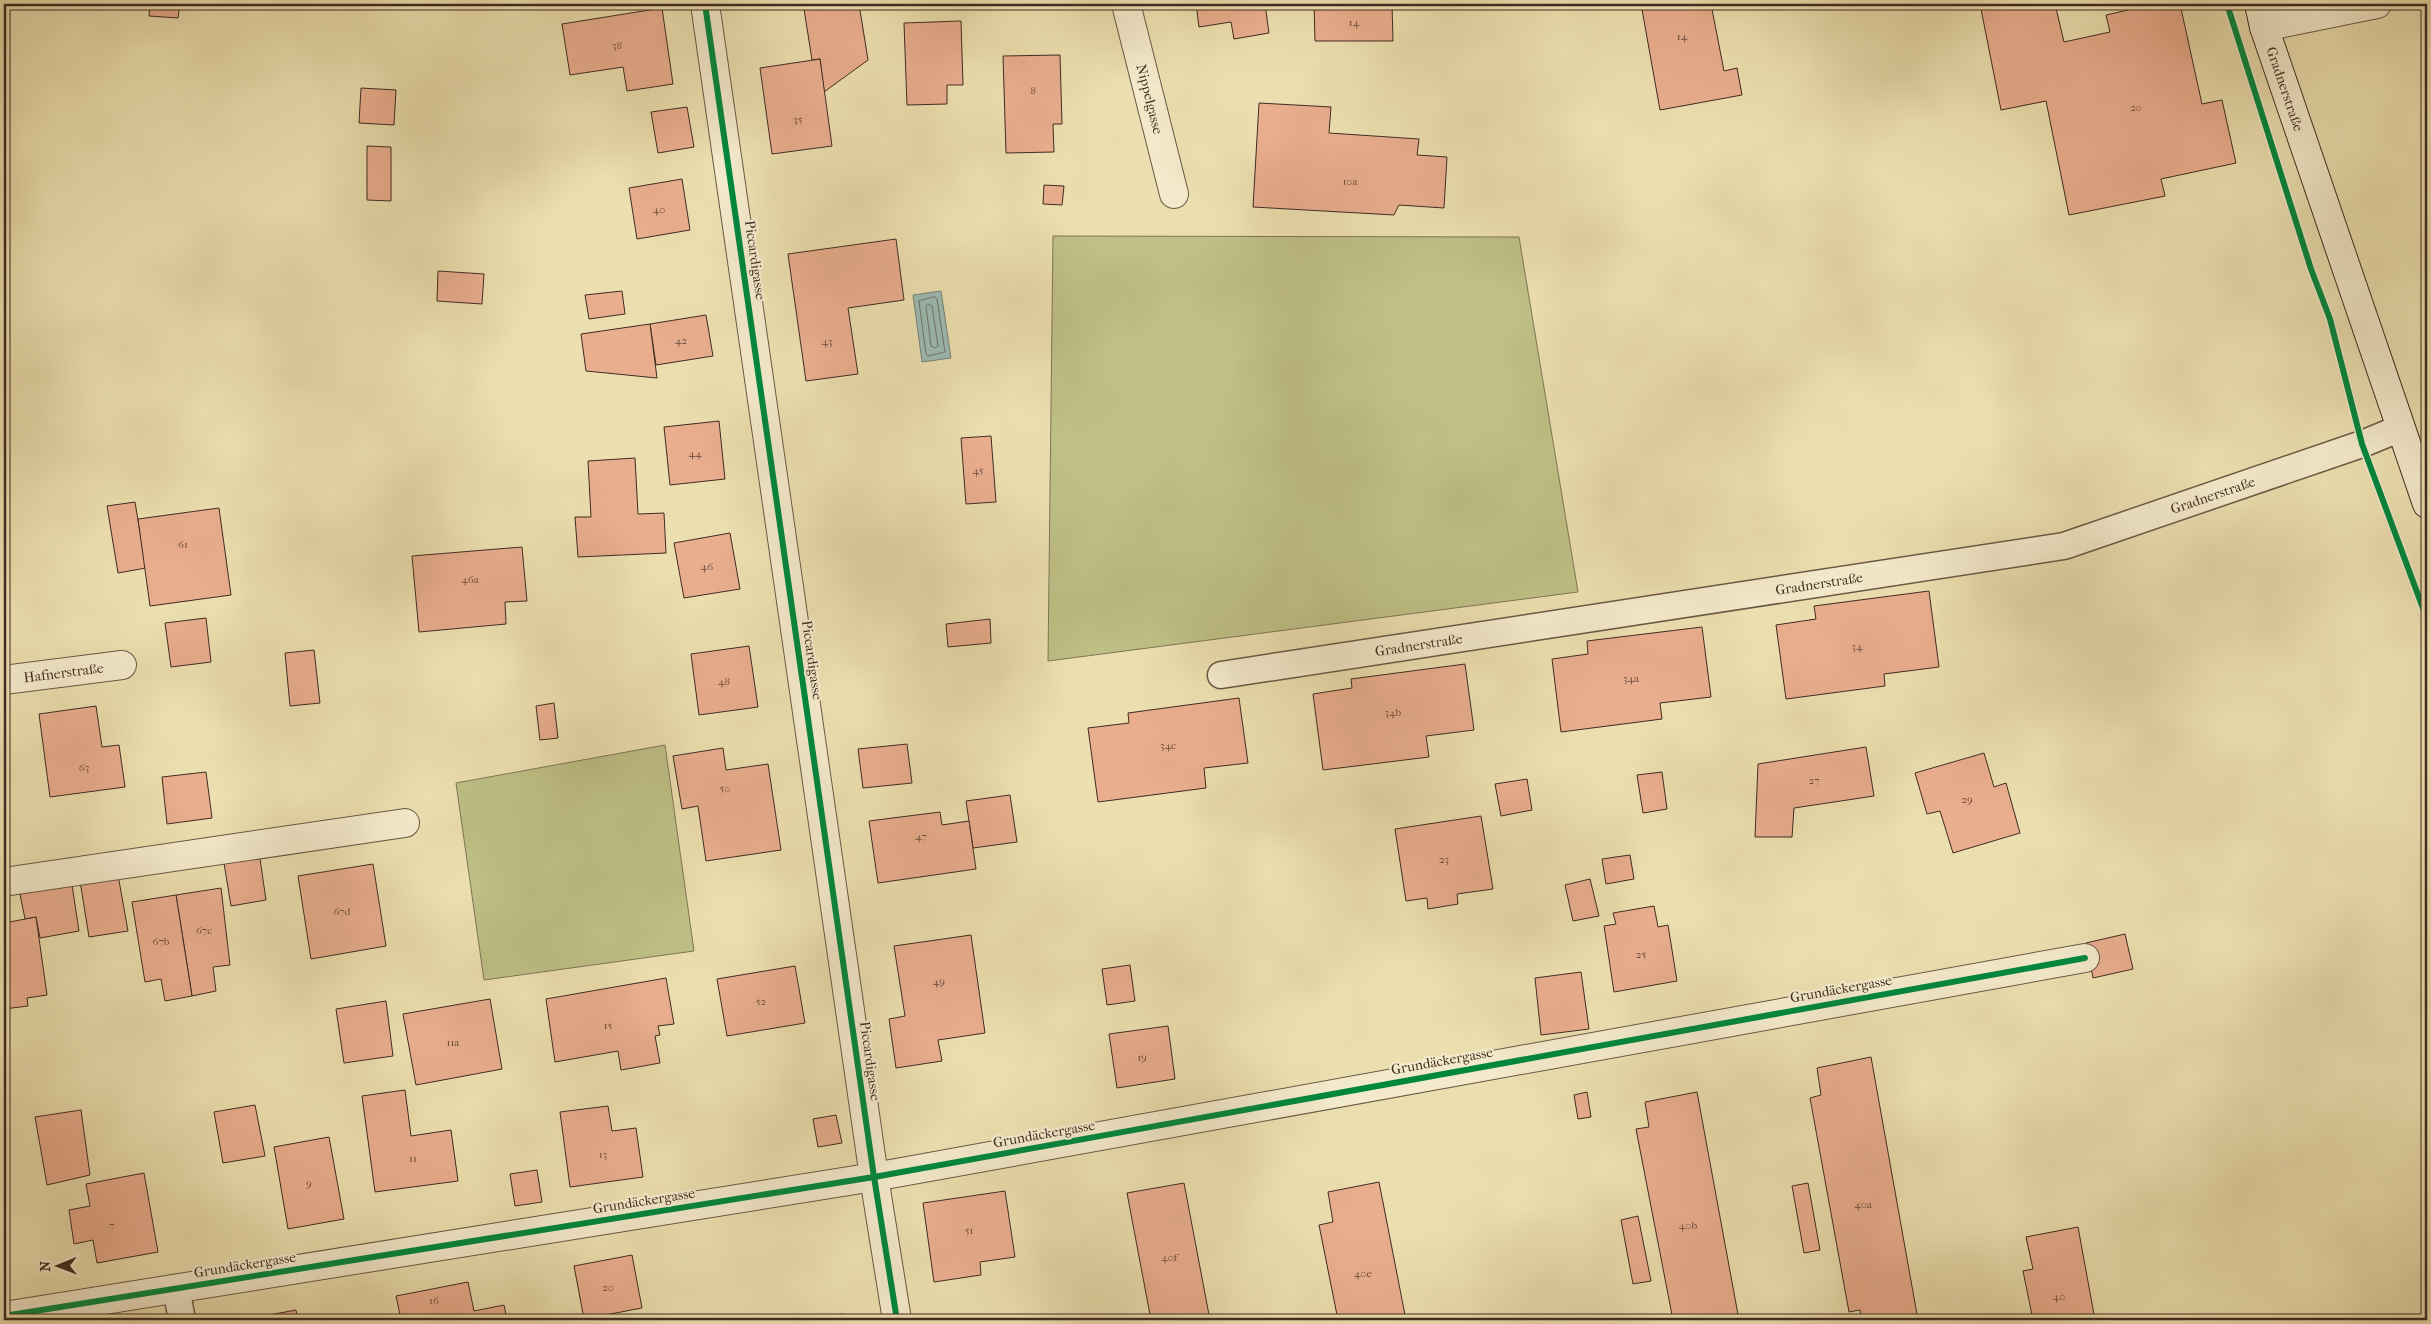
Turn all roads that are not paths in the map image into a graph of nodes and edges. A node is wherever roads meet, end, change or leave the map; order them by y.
1 (705, 4) edge
2 (1126, 4) edge
3 (2377, 4) edge
4 (2262, 15) edge
5 (1174, 194) dead end
6 (2401, 428) junction
7 (2422, 470) edge
8 (2427, 504) edge
9 (122, 665) dead end
10 (1221, 675) dead end
11 (4, 680) edge
12 (404, 823) dead end
13 (4, 882) edge
14 (2085, 958) dead end
15 (874, 1177) junction
16 (176, 1288) junction
17 (4, 1316) edge
18 (182, 1320) edge
19 (897, 1320) edge

1 - 15 street, Piccardigasse
2 - 5 street, Nippelgasse
3 - 4 street
4 - 6 street, Gradnerstraße
6 - 7 street, Gradnerstraße
6 - 10 lane, Gradnerstraße
7 - 8 street, Gradnerstraße
9 - 11 street, Hafnerstraße
12 - 13 street
14 - 15 street, Grundäckergasse
15 - 16 street, Grundäckergasse
15 - 19 street, Piccardigasse
16 - 17 street, Grundäckergasse
16 - 18 lane

